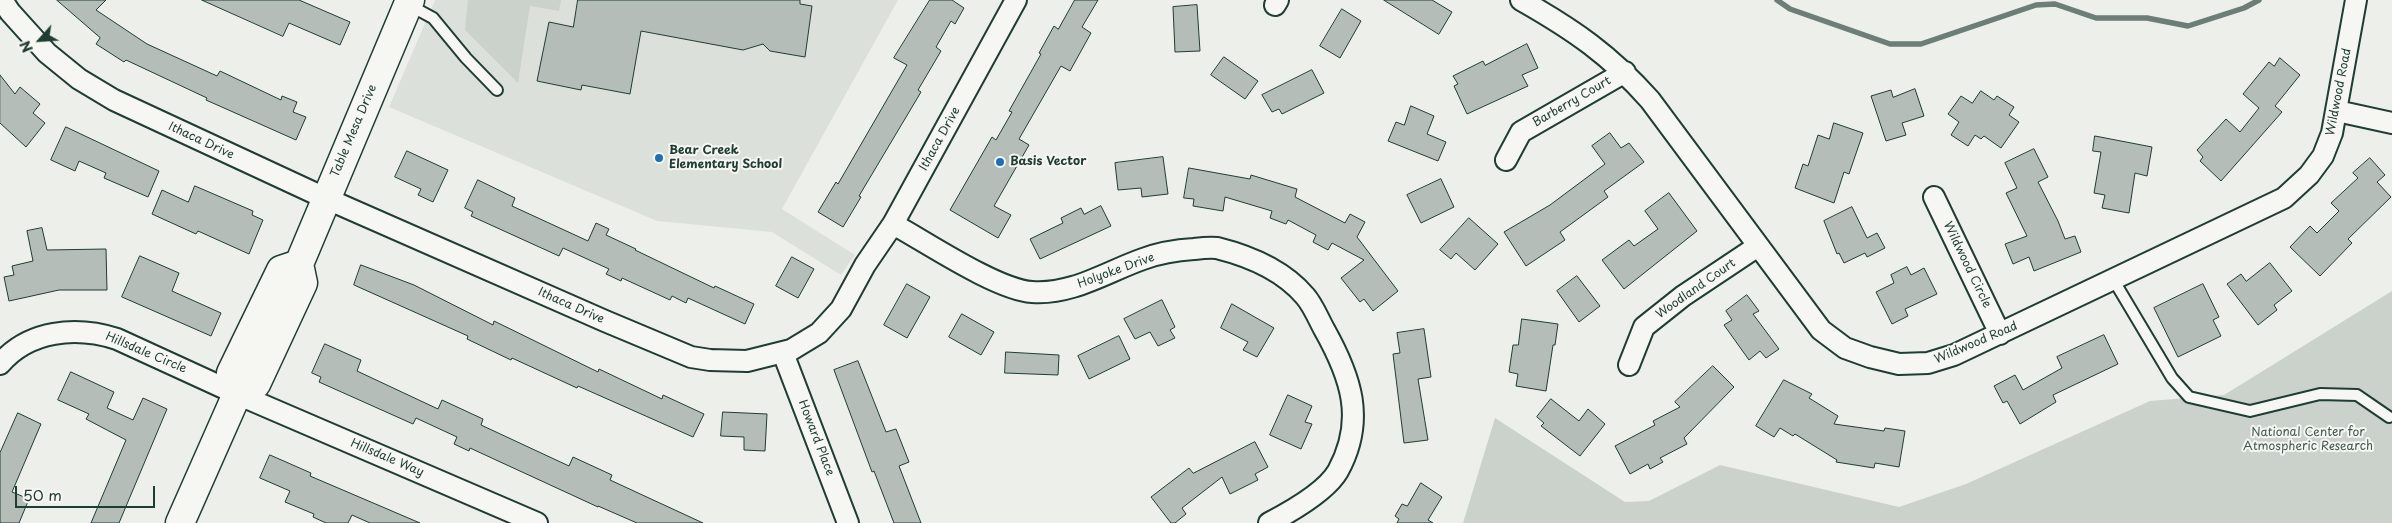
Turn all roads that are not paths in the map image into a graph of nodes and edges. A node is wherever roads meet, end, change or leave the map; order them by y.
1 (2, 0) edge
2 (1016, 0) edge
3 (1521, 0) edge
4 (2356, 0) edge
5 (406, 2) edge
6 (1625, 72) junction
7 (497, 90) dead end
8 (2337, 112) junction
9 (2392, 123) edge
10 (1506, 160) dead end
11 (1934, 197) dead end
12 (325, 198) junction
13 (893, 224) junction
14 (1758, 246) junction
15 (2113, 279) junction
16 (2000, 334) junction
17 (783, 354) junction
18 (0, 364) edge
19 (1629, 365) dead end
20 (237, 394) junction
21 (2389, 417) dead end
22 (180, 523) edge
23 (537, 523) edge
24 (848, 523) edge
25 (1269, 523) edge

1 - 12 street, Ithaca Drive
2 - 13 street, Ithaca Drive
3 - 6 street, Wildwood Road
4 - 8 street, Wildwood Road
5 - 7 lane
5 - 12 street, Table Mesa Drive
6 - 10 street, Barberry Court
6 - 14 street, Wildwood Road
8 - 9 street
8 - 15 street, Wildwood Road
11 - 16 street, Wildwood Circle
12 - 17 street, Ithaca Drive
12 - 20 street, Table Mesa Drive
13 - 17 street, Ithaca Drive
13 - 25 street, Holyoke Drive
14 - 16 street, Wildwood Road
14 - 19 street, Woodland Court
15 - 16 street, Wildwood Road
15 - 21 lane
17 - 24 street, Howard Place
18 - 20 street, Hillsdale Circle
20 - 22 street
20 - 23 street, Hillsdale Way

